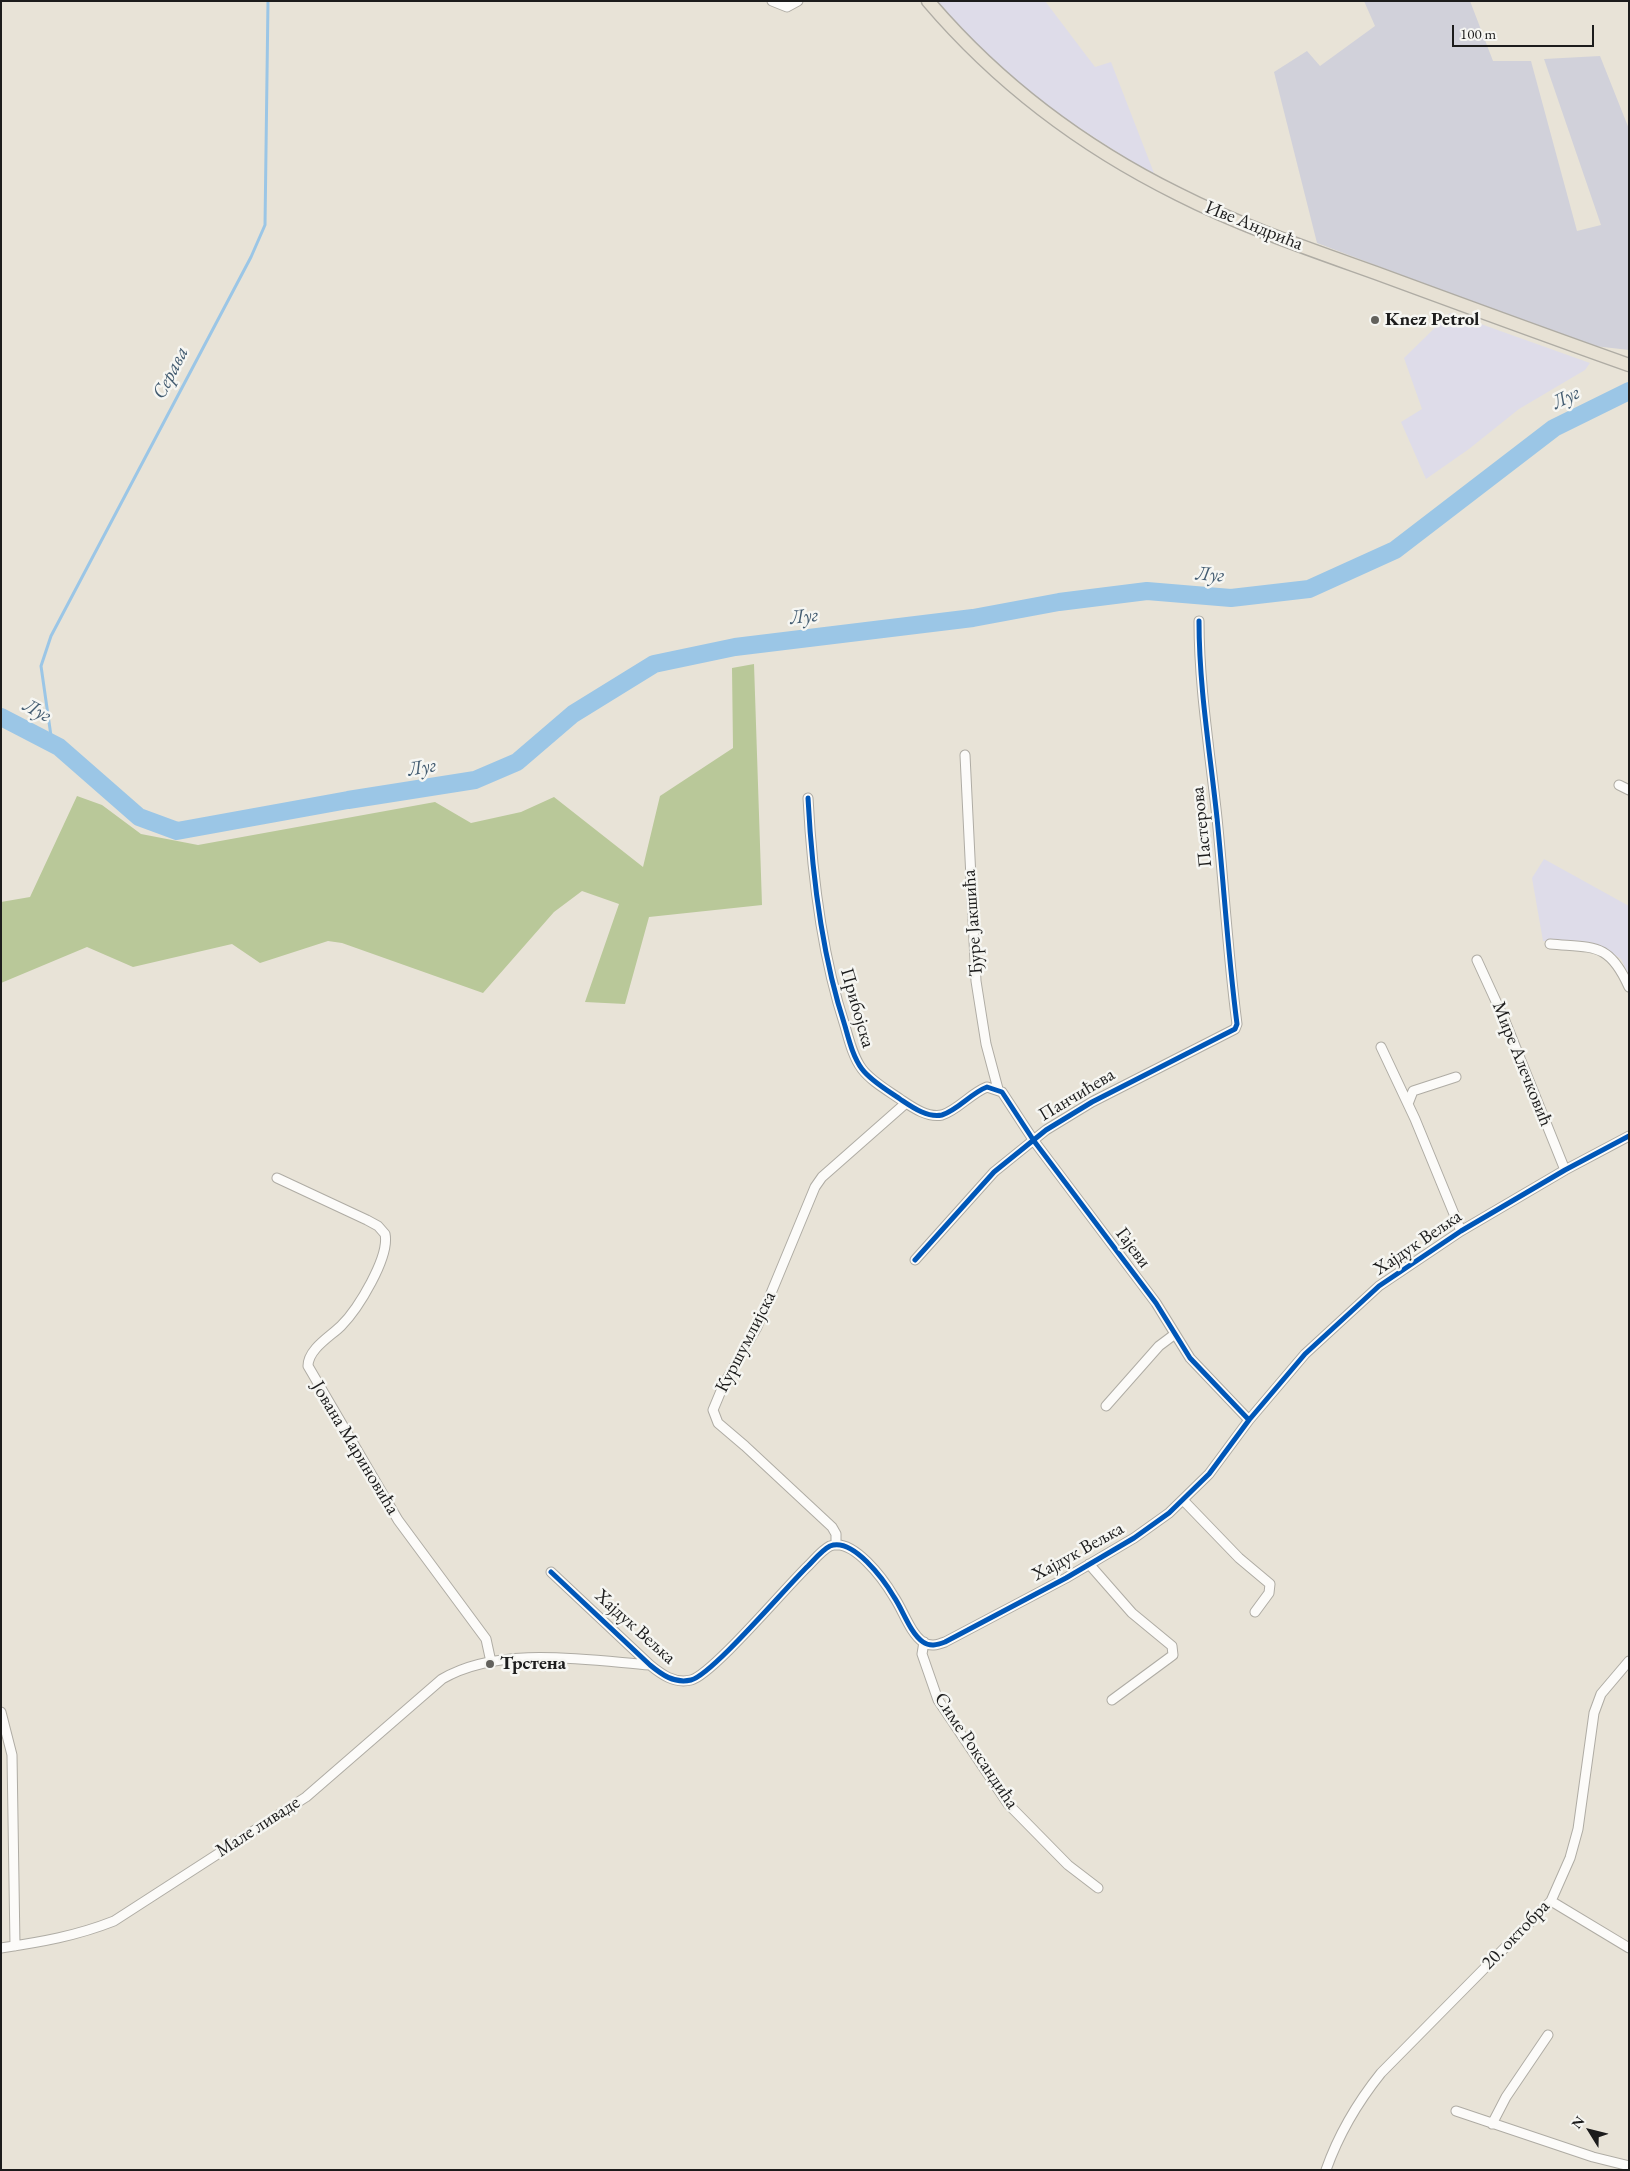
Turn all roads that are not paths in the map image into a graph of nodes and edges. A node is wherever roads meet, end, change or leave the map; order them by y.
1 (772, 1) edge
2 (798, 1) edge
3 (928, 1) edge
4 (1625, 364) edge
5 (1199, 621) dead end
6 (965, 755) dead end
7 (1619, 785) dead end
8 (1629, 790) edge
9 (808, 798) dead end
10 (1550, 944) dead end
11 (1477, 960) dead end
12 (1629, 987) edge
13 (1235, 1029) joint
14 (1381, 1047) dead end
15 (1456, 1077) dead end
16 (998, 1089) junction
17 (906, 1103) junction
18 (1408, 1104) junction
19 (1629, 1136) edge
20 (1034, 1141) junction
21 (1566, 1170) junction
22 (277, 1178) dead end
23 (1461, 1231) junction
24 (915, 1260) dead end
25 (1175, 1334) junction
26 (1106, 1406) dead end
27 (1249, 1420) junction
28 (1182, 1500) junction
29 (836, 1545) junction
30 (1089, 1564) junction
31 (551, 1572) dead end
32 (1255, 1612) dead end
33 (924, 1642) junction
34 (1629, 1661) edge
35 (491, 1662) junction
36 (650, 1665) junction
37 (1112, 1700) dead end
38 (1, 1712) edge
39 (1098, 1888) dead end
40 (1551, 1901) junction
41 (16, 1946) junction
42 (1, 1948) edge
43 (1629, 1948) edge
44 (1548, 2035) dead end
45 (1456, 2112) dead end
46 (1492, 2124) junction
47 (1628, 2166) edge
48 (1326, 2170) edge

1 - 2 street
3 - 4 main road, Иве Андрића
5 - 13 street, Пастерова
6 - 16 street, Ђуре Јакшића
7 - 8 street
9 - 17 street, Прибојска
10 - 12 street
11 - 21 street, Мире Алечковић
13 - 20 street, Панчићева
14 - 18 street
15 - 18 street
16 - 17 street, Прибојска
16 - 20 street, Гајеви
17 - 29 street, Куршумлијска
18 - 23 street
19 - 21 street, Хајдук Вељка
20 - 24 street, Панчићева
20 - 25 street, Гајеви
21 - 23 street, Хајдук Вељка
22 - 35 street, Јована Мариновића
23 - 27 street, Хајдук Вељка
25 - 26 street
25 - 27 street, Гајеви
27 - 28 street, Хајдук Вељка
28 - 30 street, Хајдук Вељка
28 - 32 street
29 - 33 street
29 - 36 street, Хајдук Вељка
30 - 33 street, Хајдук Вељка
30 - 37 street
31 - 36 street, Хајдук Вељка
33 - 39 street, Симе Роксандића
34 - 40 street, 20. октобра
35 - 36 street, Хајдук Вељка
35 - 41 street, Мале ливаде
38 - 41 street
40 - 43 street
40 - 48 street, 20. октобра
41 - 42 street, Мале ливаде
44 - 46 street
45 - 46 street
46 - 47 street

